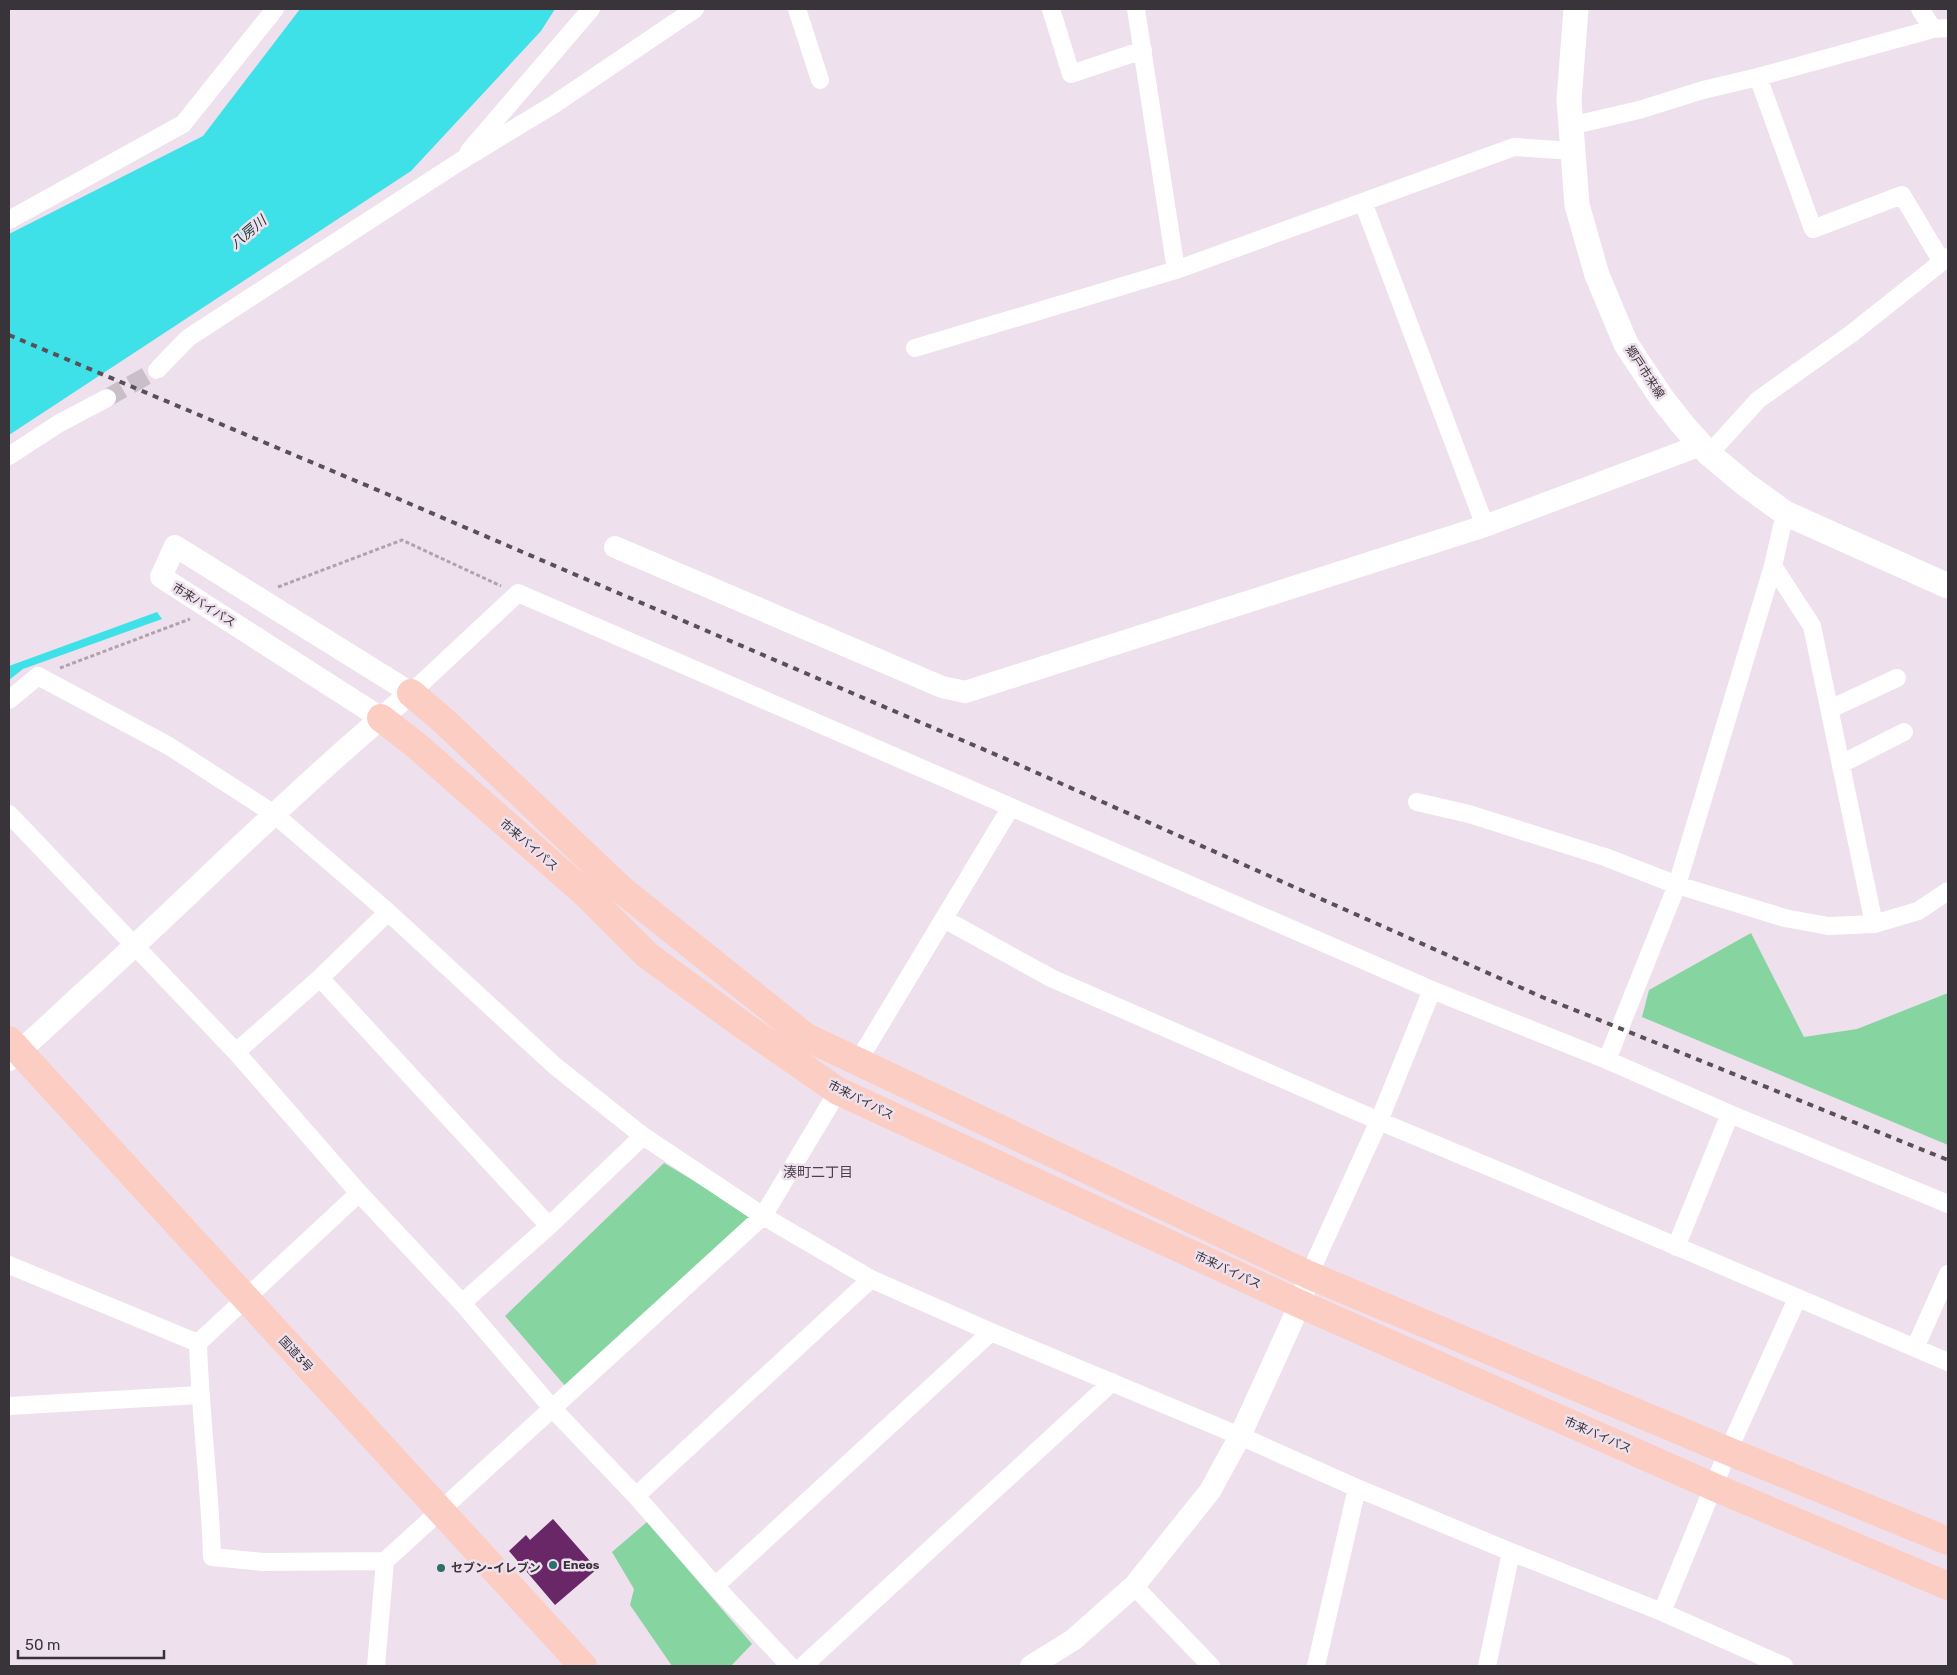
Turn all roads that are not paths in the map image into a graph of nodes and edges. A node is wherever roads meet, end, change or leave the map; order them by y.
1 (275, 9) edge
2 (591, 9) edge
3 (695, 9) edge
4 (797, 9) edge
5 (1051, 9) edge
6 (1136, 9) edge
7 (1576, 9) edge
8 (1920, 9) edge
9 (1941, 28) edge
10 (1143, 50) junction
11 (1758, 77) junction
12 (820, 80) dead end
13 (1570, 126) junction
14 (1573, 151) junction
15 (459, 162) junction
16 (1363, 202) junction
17 (9, 220) edge
18 (1945, 260) edge
19 (1176, 270) junction
20 (915, 348) dead end
21 (157, 370) tunnel mouth
22 (107, 398) tunnel mouth
23 (1705, 450) junction
24 (9, 456) edge
25 (1785, 513) junction
26 (1486, 526) junction
27 (615, 547) dead end
28 (1773, 566) junction
29 (1948, 586) edge
30 (1897, 678) dead end
31 (411, 693) junction
32 (9, 700) edge
33 (1830, 709) junction
34 (381, 718) junction
35 (1904, 732) dead end
36 (1841, 764) junction
37 (1417, 802) dead end
38 (1011, 807) junction
39 (9, 814) edge
40 (274, 814) junction
41 (1678, 885) junction
42 (1948, 891) edge
43 (388, 912) junction
44 (944, 919) junction
45 (1874, 924) junction
46 (135, 946) junction
47 (320, 978) junction
48 (1432, 990) junction
49 (12, 1050) edge
50 (236, 1052) junction
51 (1607, 1060) junction
52 (857, 1062) junction
53 (838, 1091) junction
54 (1730, 1114) junction
55 (1379, 1121) junction
56 (643, 1136) junction
57 (358, 1193) junction
58 (1948, 1204) edge
59 (763, 1216) junction
60 (549, 1226) junction
61 (1676, 1247) junction
62 (9, 1265) edge
63 (1948, 1274) edge
64 (1309, 1275) junction
65 (871, 1279) junction
66 (246, 1299) junction
67 (1797, 1299) junction
68 (462, 1303) junction
69 (1300, 1304) junction
70 (991, 1332) junction
71 (198, 1343) junction
72 (1915, 1348) junction
73 (1948, 1362) edge
74 (1112, 1382) junction
75 (200, 1394) junction
76 (9, 1406) edge
77 (552, 1408) junction
78 (1240, 1436) junction
79 (1728, 1451) junction
80 (1714, 1487) junction
81 (1357, 1488) junction
82 (636, 1496) junction
83 (440, 1510) junction
84 (1948, 1541) edge
85 (1511, 1552) junction
86 (385, 1562) junction
87 (715, 1586) junction
88 (1134, 1586) junction
89 (1948, 1586) edge
90 (1662, 1612) junction
91 (376, 1666) edge
92 (583, 1666) edge
93 (790, 1666) edge
94 (803, 1666) edge
95 (1031, 1666) edge
96 (1212, 1666) edge
97 (1316, 1666) edge
98 (1487, 1666) edge
99 (1784, 1666) edge

1 - 17 street
2 - 15 street
3 - 15 street
4 - 12 street
5 - 10 street
6 - 10 street
7 - 13 main road, 郷戸市来線
8 - 9 street
9 - 11 street
10 - 19 street
11 - 13 street
11 - 18 street
13 - 14 main road, 郷戸市来線
14 - 16 street
14 - 23 main road, 郷戸市来線
15 - 21 street
16 - 19 street
16 - 26 street
18 - 23 street
19 - 20 street
22 - 24 street
23 - 25 main road, 郷戸市来線
23 - 26 street
25 - 28 street
25 - 29 main road, 郷戸市来線
26 - 27 street
28 - 33 street
28 - 41 street
30 - 33 street
31 - 34 street
31 - 34 street, 市来バイパス
31 - 38 street
31 - 52 highway, 市来バイパス
32 - 40 street
33 - 36 street
34 - 40 street
34 - 53 highway, 市来バイパス
35 - 36 street
36 - 45 street
37 - 41 street
38 - 44 street
38 - 48 street
39 - 46 street
40 - 43 street
40 - 46 street
41 - 45 street
41 - 51 street
42 - 45 street
43 - 47 street
43 - 56 street
44 - 52 street
44 - 55 street
46 - 49 street
46 - 50 street
47 - 50 street
47 - 60 street
48 - 51 street
48 - 55 street
49 - 66 highway, 国道3号
50 - 57 street
51 - 54 street
52 - 64 highway, 市来バイパス
53 - 59 street
53 - 69 highway, 市来バイパス
54 - 58 street
54 - 61 street
55 - 61 street
55 - 64 street
56 - 59 street
56 - 60 street
57 - 66 street
57 - 68 street
59 - 65 street
59 - 77 street
60 - 68 street
61 - 67 street
62 - 71 street
63 - 72 street
64 - 69 street
64 - 79 highway, 市来バイパス
65 - 70 street
65 - 82 street
66 - 71 street
66 - 83 highway, 国道3号
67 - 72 street
67 - 79 street
68 - 77 street
69 - 78 street
69 - 80 highway, 市来バイパス
70 - 74 street
70 - 87 street
71 - 75 street
72 - 73 street
74 - 78 street
74 - 94 street
75 - 76 street
75 - 86 street
77 - 82 street
77 - 83 street
78 - 81 street
78 - 88 street
79 - 80 street
79 - 84 highway, 市来バイパス
80 - 89 highway, 市来バイパス
80 - 90 street
81 - 85 street
81 - 97 street
82 - 87 street
83 - 86 street
83 - 92 highway, 国道3号
85 - 90 street
85 - 98 street
86 - 91 street
87 - 93 street
88 - 95 street
88 - 96 street
90 - 99 street

